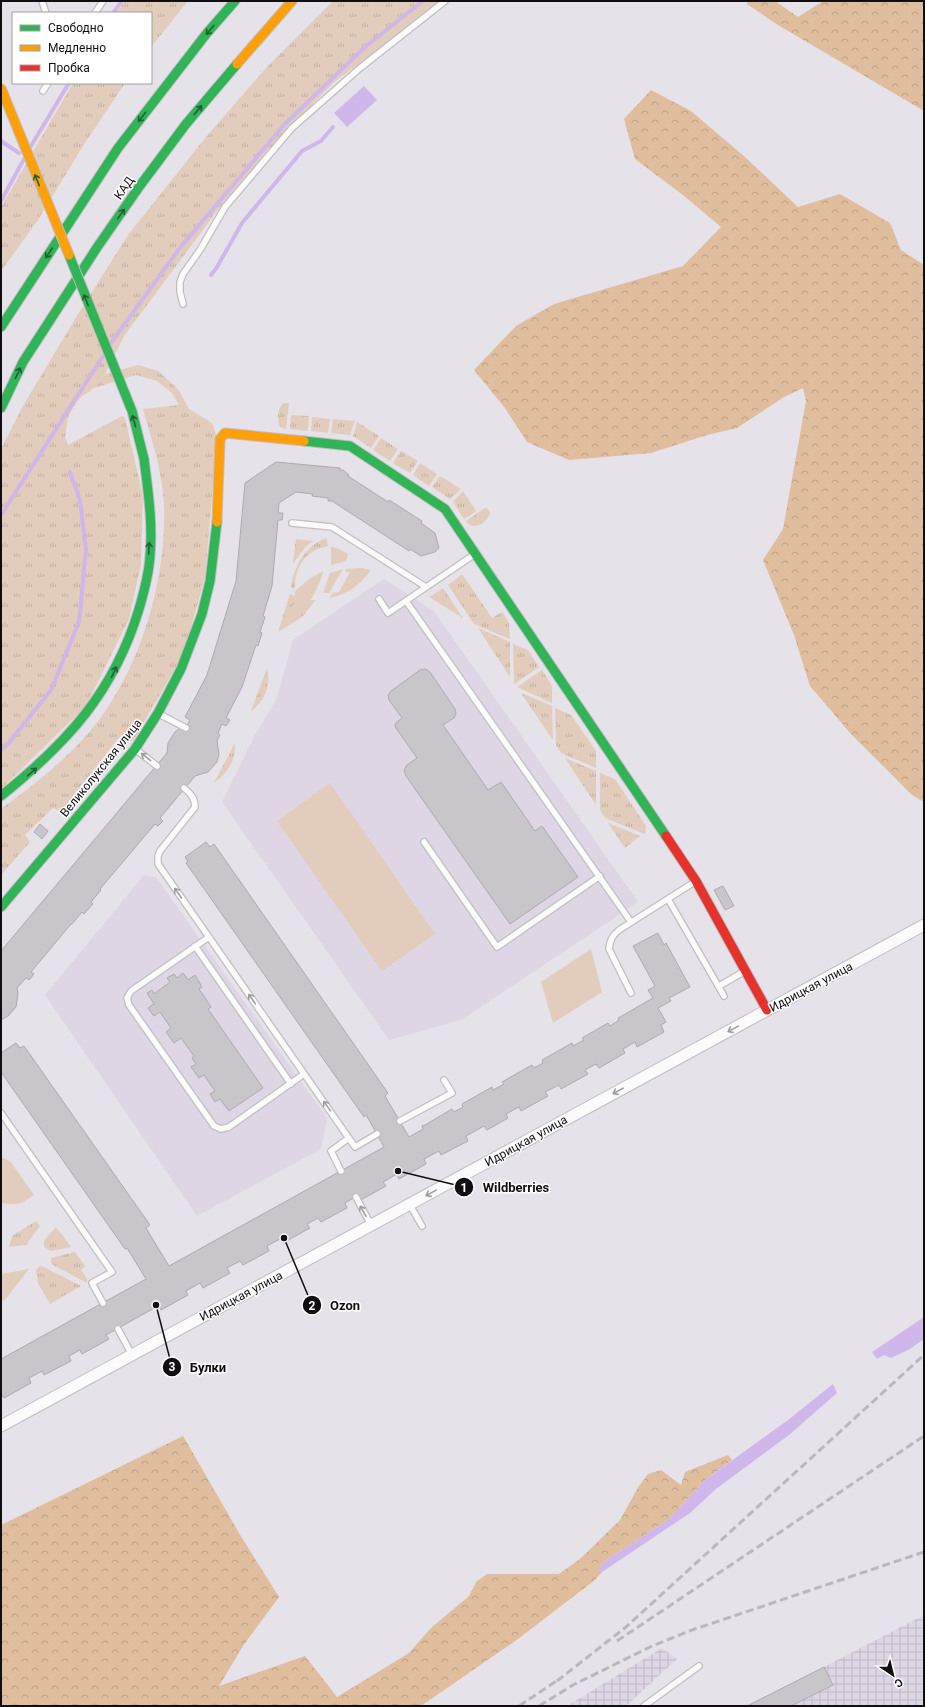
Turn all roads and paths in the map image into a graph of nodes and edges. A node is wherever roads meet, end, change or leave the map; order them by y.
1 (42, 1) edge
2 (103, 1) edge
3 (235, 1) edge
4 (292, 1) edge
5 (297, 1) edge
6 (445, 1) edge
7 (46, 12) edge
8 (96, 12) edge
9 (276, 18) junction
10 (47, 84) edge
11 (1, 88) edge
12 (43, 90) dead end
13 (183, 304) dead end
14 (1, 327) edge
15 (1, 408) edge
16 (292, 523) dead end
17 (475, 553) junction
18 (426, 587) junction
19 (379, 599) dead end
20 (406, 601) junction
21 (158, 714) junction
22 (186, 728) dead end
23 (135, 749) junction
24 (157, 766) dead end
25 (184, 788) dead end
26 (1, 796) edge
27 (424, 842) dead end
28 (600, 876) junction
29 (696, 881) junction
30 (668, 899) junction
31 (1, 908) edge
32 (631, 922) junction
33 (924, 925) edge
34 (209, 937) junction
35 (195, 946) junction
36 (746, 971) junction
37 (719, 986) junction
38 (631, 993) dead end
39 (724, 996) dead end
40 (767, 1010) junction
41 (304, 1074) junction
42 (444, 1080) dead end
43 (291, 1084) junction
44 (1, 1113) edge
45 (400, 1121) dead end
46 (377, 1134) dead end
47 (349, 1138) junction
48 (341, 1171) dead end
49 (356, 1197) dead end
50 (410, 1205) junction
51 (371, 1225) junction
52 (422, 1226) dead end
53 (103, 1303) dead end
54 (118, 1329) dead end
55 (132, 1355) junction
56 (1, 1426) edge
57 (699, 1666) dead end
58 (644, 1706) edge

1 - 7 lane
2 - 8 lane
3 -> 14 main road
4 - 9 main road, КАД
5 - 9 main road
6 - 13 lane
15 -> 9 main road, КАД
10 - 12 lane
26 -> 11 main road, bridge
16 - 18 lane
17 - 18 lane
17 - 21 main road, Великолукская улица
17 - 29 main road
18 - 20 lane
19 - 20 lane
20 - 28 lane
21 - 22 lane
21 - 23 main road, Великолукская улица
24 -> 23 lane
23 - 31 main road, Великолукская улица
34 -> 25 lane
27 - 28 lane
28 - 32 lane
29 - 30 lane
29 - 36 main road
30 - 32 lane
30 - 37 lane
32 - 38 lane
33 - 40 street, Идрицкая улица
34 - 35 lane
41 -> 34 lane
35 - 43 lane
35 - 43 lane
36 - 37 lane
36 - 40 main road
37 - 39 lane
40 -> 50 street, Идрицкая улица
41 - 43 lane
47 -> 41 lane
42 - 45 lane
44 - 53 lane
46 - 47 lane
47 - 48 lane
51 -> 49 lane
50 - 51 street, Идрицкая улица
50 - 52 lane
51 - 55 street, Идрицкая улица
54 - 55 lane
55 - 56 street, Идрицкая улица
57 - 58 lane

